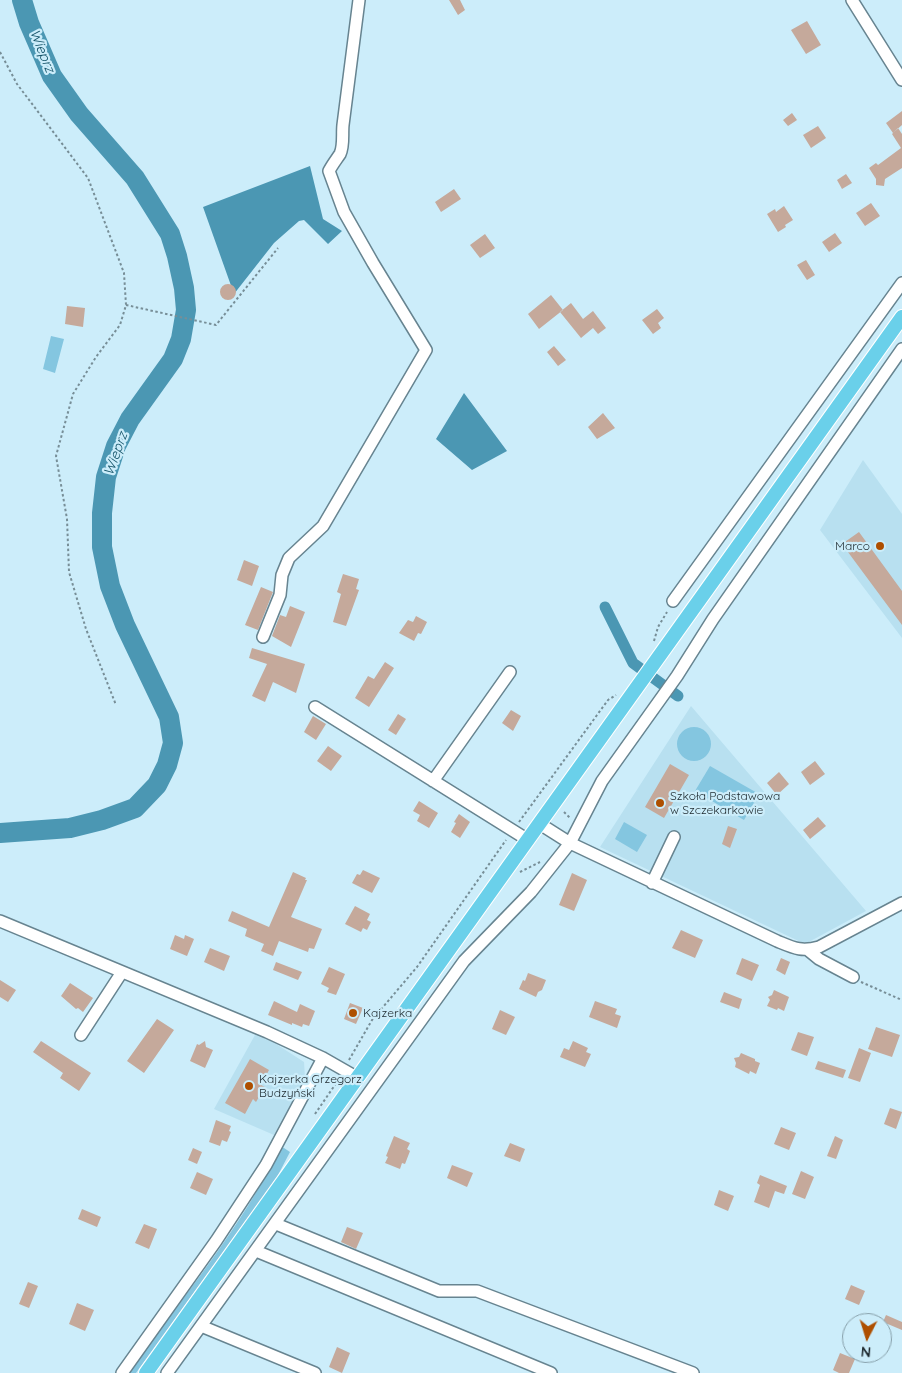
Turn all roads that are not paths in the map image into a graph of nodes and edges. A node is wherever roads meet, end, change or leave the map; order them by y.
1 (359, 0) edge
2 (852, 0) edge
3 (902, 80) edge
4 (902, 282) edge
5 (902, 317) edge
6 (902, 349) edge
7 (674, 601) road end
8 (263, 637) dead end
9 (510, 672) dead end
10 (315, 707) dead end
11 (433, 781) junction
12 (540, 824) junction
13 (674, 838) dead end
14 (528, 840) junction
15 (570, 843) junction
16 (652, 882) junction
17 (902, 903) edge
18 (0, 921) edge
19 (808, 950) junction
20 (122, 972) junction
21 (853, 977) road end
22 (81, 1035) dead end
23 (323, 1058) junction
24 (358, 1078) junction
25 (276, 1224) junction
26 (256, 1251) junction
27 (201, 1326) junction
28 (122, 1373) edge
29 (146, 1373) edge
30 (167, 1373) edge
31 (315, 1373) edge
32 (551, 1373) edge
33 (693, 1373) edge

1 - 8 street
2 - 3 street
4 - 7 street
5 - 12 main road
6 - 15 street
9 - 11 street
10 - 11 street
11 - 14 street
12 - 14 main road
12 - 15 street
13 - 16 street
14 - 24 main road
15 - 16 street
15 - 25 street
16 - 19 street
17 - 19 street
18 - 20 street
19 - 21 street
20 - 22 street
20 - 23 street
23 - 24 street
23 - 28 street
24 - 29 main road
25 - 26 street
25 - 33 street
26 - 27 street
26 - 32 street
27 - 30 street
27 - 31 street

